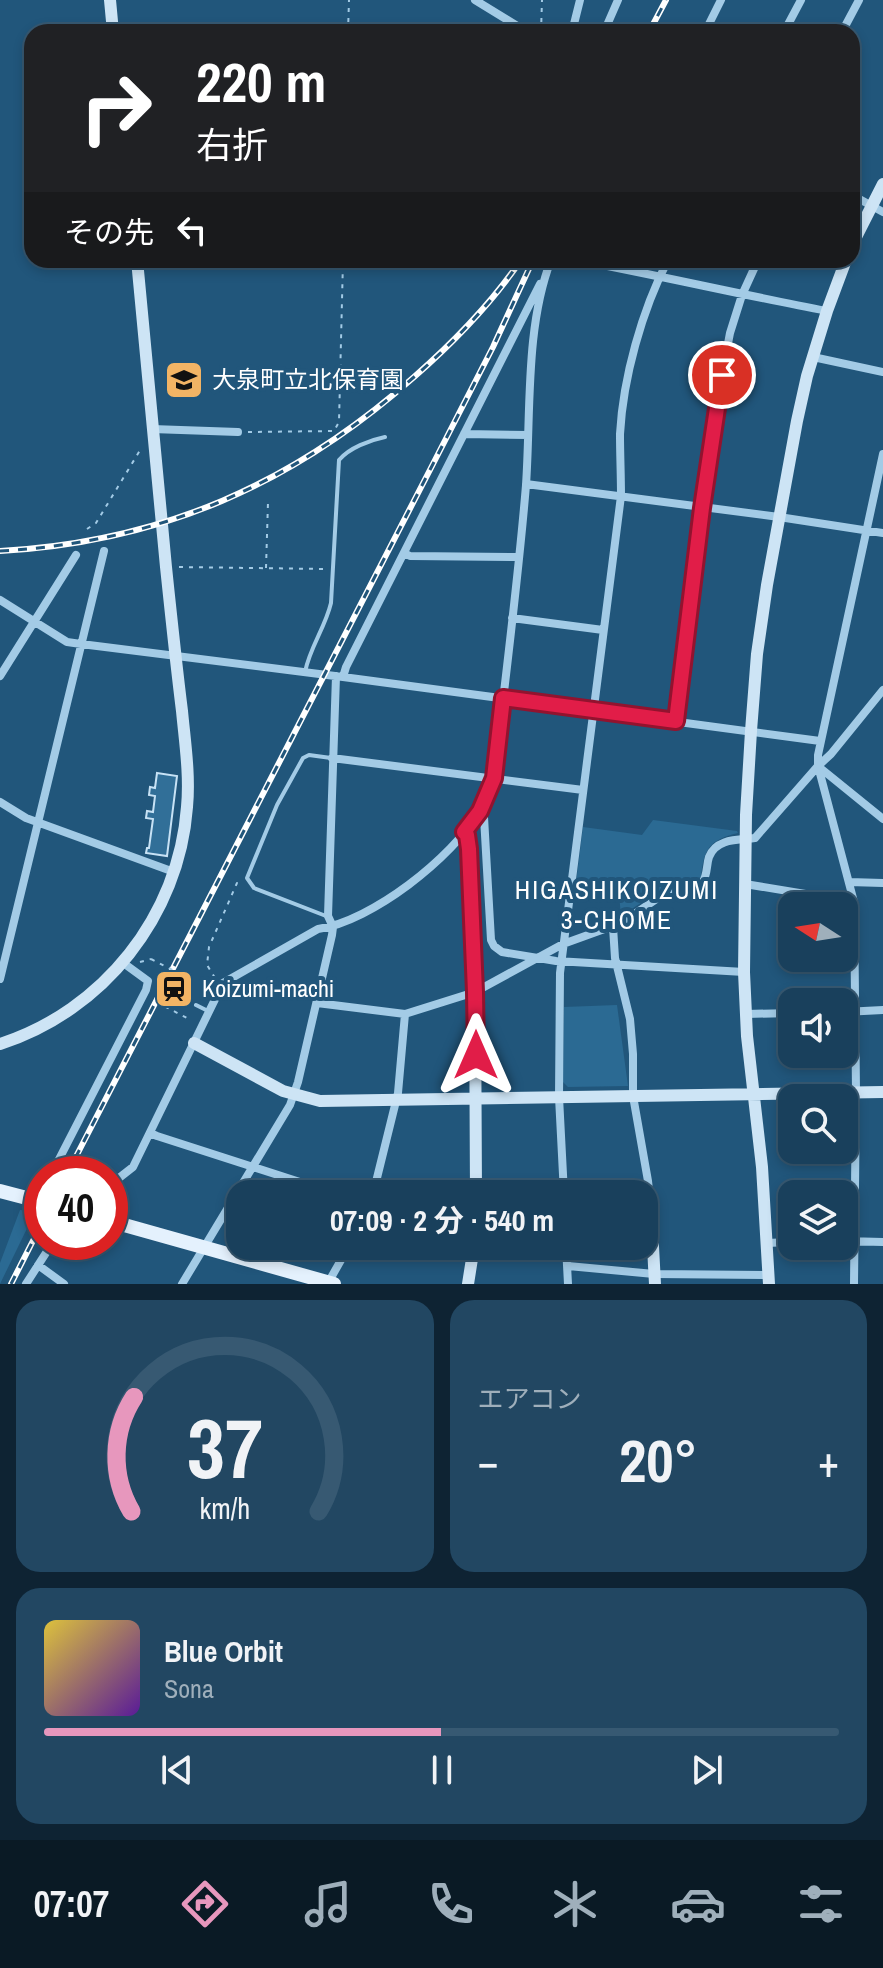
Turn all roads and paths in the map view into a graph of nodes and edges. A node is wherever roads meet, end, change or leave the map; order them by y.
1 (110, 0) edge
2 (349, 0) edge
3 (475, 0) edge
4 (542, 0) edge
5 (580, 0) edge
6 (618, 0) edge
7 (721, 0) edge
8 (801, 0) edge
9 (859, 0) edge
10 (112, 24) edge
11 (348, 24) edge
12 (514, 24) edge
13 (541, 24) edge
14 (574, 24) edge
15 (608, 24) edge
16 (709, 24) edge
17 (788, 24) edge
18 (846, 24) edge
19 (883, 184) edge
20 (877, 209) edge
21 (860, 233) edge
22 (138, 268) edge
23 (343, 268) edge
24 (548, 268) edge
25 (618, 268) edge
26 (664, 268) edge
27 (754, 268) edge
28 (843, 268) edge
29 (545, 276) junction
30 (660, 276) junction
31 (742, 295) junction
32 (827, 311) junction
33 (813, 357) junction
34 (883, 372) edge
35 (152, 429) junction
36 (238, 432) joint
37 (464, 434) junction
38 (528, 435) junction
39 (385, 437) dead end
40 (154, 443) junction
41 (883, 454) edge
42 (526, 484) junction
43 (621, 496) junction
44 (268, 502) dead end
45 (702, 508) junction
46 (779, 517) junction
47 (87, 529) dead end
48 (866, 530) junction
49 (883, 533) edge
50 (104, 551) dead end
51 (404, 553) junction
52 (76, 555) dead end
53 (519, 557) junction
54 (166, 568) junction
55 (266, 568) junction
56 (333, 569) junction
57 (0, 600) edge
58 (512, 618) junction
59 (34, 621) junction
60 (603, 630) junction
61 (81, 644) junction
62 (176, 657) junction
63 (305, 672) junction
64 (0, 676) edge
65 (339, 676) junction
66 (883, 690) edge
67 (503, 698) junction
68 (593, 710) junction
69 (676, 721) junction
70 (751, 731) junction
71 (820, 741) junction
72 (332, 758) junction
73 (818, 766) junction
74 (494, 778) junction
75 (583, 790) junction
76 (0, 802) edge
77 (480, 811) junction
78 (883, 819) edge
79 (37, 821) junction
80 (464, 832) junction
81 (747, 839) junction
82 (174, 872) junction
83 (487, 879) junction
84 (248, 881) junction
85 (470, 881) junction
86 (849, 882) junction
87 (883, 883) edge
88 (745, 884) junction
89 (793, 892) edge
90 (852, 892) edge
91 (328, 916) junction
92 (333, 927) junction
93 (613, 927) junction
94 (563, 944) junction
95 (538, 958) junction
96 (561, 961) junction
97 (122, 962) junction
98 (138, 963) dead end
99 (616, 965) junction
100 (744, 972) junction
101 (0, 979) edge
102 (222, 986) junction
103 (169, 990) dead end
104 (475, 992) junction
105 (317, 1003) junction
106 (196, 1005) joint
107 (883, 1010) edge
108 (210, 1012) junction
109 (858, 1012) edge
110 (778, 1013) edge
111 (405, 1014) junction
112 (746, 1014) junction
113 (187, 1018) dead end
114 (194, 1043) junction
115 (0, 1044) edge
116 (858, 1092) edge
117 (883, 1092) edge
118 (778, 1094) edge
119 (294, 1095) junction
120 (754, 1095) junction
121 (633, 1096) junction
122 (559, 1097) junction
123 (476, 1099) junction
124 (397, 1100) junction
125 (150, 1133) junction
126 (61, 1156) edge
127 (253, 1167) junction
128 (128, 1171) edge
129 (293, 1180) edge
130 (377, 1180) edge
131 (476, 1180) edge
132 (563, 1180) edge
133 (648, 1180) edge
134 (0, 1191) edge
135 (24, 1197) edge
136 (128, 1226) edge
137 (858, 1241) edge
138 (883, 1242) edge
139 (766, 1243) junction
140 (778, 1243) edge
141 (204, 1248) junction
142 (41, 1260) edge
143 (342, 1260) edge
144 (472, 1260) edge
145 (567, 1260) edge
146 (851, 1260) edge
147 (38, 1265) junction
148 (568, 1266) junction
149 (654, 1279) edge
150 (768, 1280) edge
151 (330, 1283) edge
152 (26, 1284) edge
153 (64, 1284) edge
154 (182, 1284) edge
155 (468, 1284) edge
156 (568, 1284) edge
157 (854, 1284) edge

1 - 10 street
2 - 11 path
3 - 12 street
4 - 13 path
5 - 14 street
6 - 15 street
7 - 16 street
8 - 17 street
9 - 18 street
19 - 20 street
20 - 21 street
22 - 35 street
23 - 36 path
24 - 29 street
25 - 30 street
26 - 30 street
27 - 31 street
28 - 32 street
29 - 37 street
29 - 38 street
30 - 31 street
30 - 43 street
31 - 32 street
31 - 45 street
32 - 33 street
33 - 34 street
33 - 46 street
35 - 36 street
35 - 40 street
37 - 38 street
37 - 51 street
38 - 42 street
39 - 56 lane
40 - 47 path
40 - 54 street
41 - 48 street
42 - 43 street
42 - 53 street
43 - 45 street
43 - 60 street
44 - 55 path
45 - 46 street
45 - 69 street
46 - 48 street
46 - 70 street
48 - 49 street
48 - 71 street
50 - 61 street
51 - 53 street
51 - 65 street
52 - 59 street
53 - 58 street
54 - 55 path
54 - 62 street
55 - 56 path
56 - 63 lane
57 - 59 street
58 - 60 street
58 - 67 street
59 - 61 street
59 - 64 street
60 - 68 street
61 - 62 street
61 - 79 street
62 - 63 street
62 - 82 street
63 - 65 street
65 - 67 street
65 - 72 street
66 - 73 street
67 - 68 street
67 - 74 street
68 - 69 street
68 - 75 street
69 - 70 street
70 - 71 street
70 - 81 street
71 - 73 street
72 - 74 street
72 - 84 lane
72 - 91 street
73 - 78 street
73 - 81 street
73 - 86 street
74 - 75 street
74 - 77 street
75 - 94 street
76 - 79 street
77 - 80 street
77 - 83 street
79 - 82 street
79 - 101 street
80 - 85 street
80 - 92 street
81 - 88 street
81 - 93 street
82 - 97 street
83 - 85 street
83 - 95 street
84 - 91 lane
84 - 102 path
85 - 104 street
86 - 87 street
86 - 90 street
88 - 89 street
88 - 100 street
91 - 92 street
92 - 102 street
92 - 105 street
93 - 94 street
93 - 99 street
94 - 95 street
94 - 96 street
95 - 96 street
95 - 104 street
96 - 99 street
96 - 122 street
97 - 115 street
97 - 126 street
98 - 106 path, bridge
99 - 100 street
99 - 121 street
100 - 112 street
102 - 108 street
103 - 113 path
104 - 111 street
104 - 123 street
105 - 111 street
105 - 119 street
106 - 108 lane
107 - 109 street
108 - 114 street
110 - 112 street
111 - 124 street
112 - 120 street
114 - 119 street
114 - 125 street
116 - 117 street
118 - 120 street
119 - 124 street
119 - 127 street
120 - 121 street
120 - 139 street
121 - 122 street
121 - 133 street
122 - 123 street
122 - 132 street
123 - 124 street
123 - 131 street
124 - 130 street
125 - 127 street
125 - 128 street
127 - 129 street
127 - 141 street
134 - 135 main road
136 - 141 main road
137 - 138 street
139 - 140 street
139 - 150 street
141 - 151 main road
141 - 154 street
142 - 147 street
143 - 151 street
144 - 155 street
145 - 148 street
146 - 157 street
147 - 152 street
147 - 153 street
148 - 149 street
148 - 156 street
149 - 150 street

